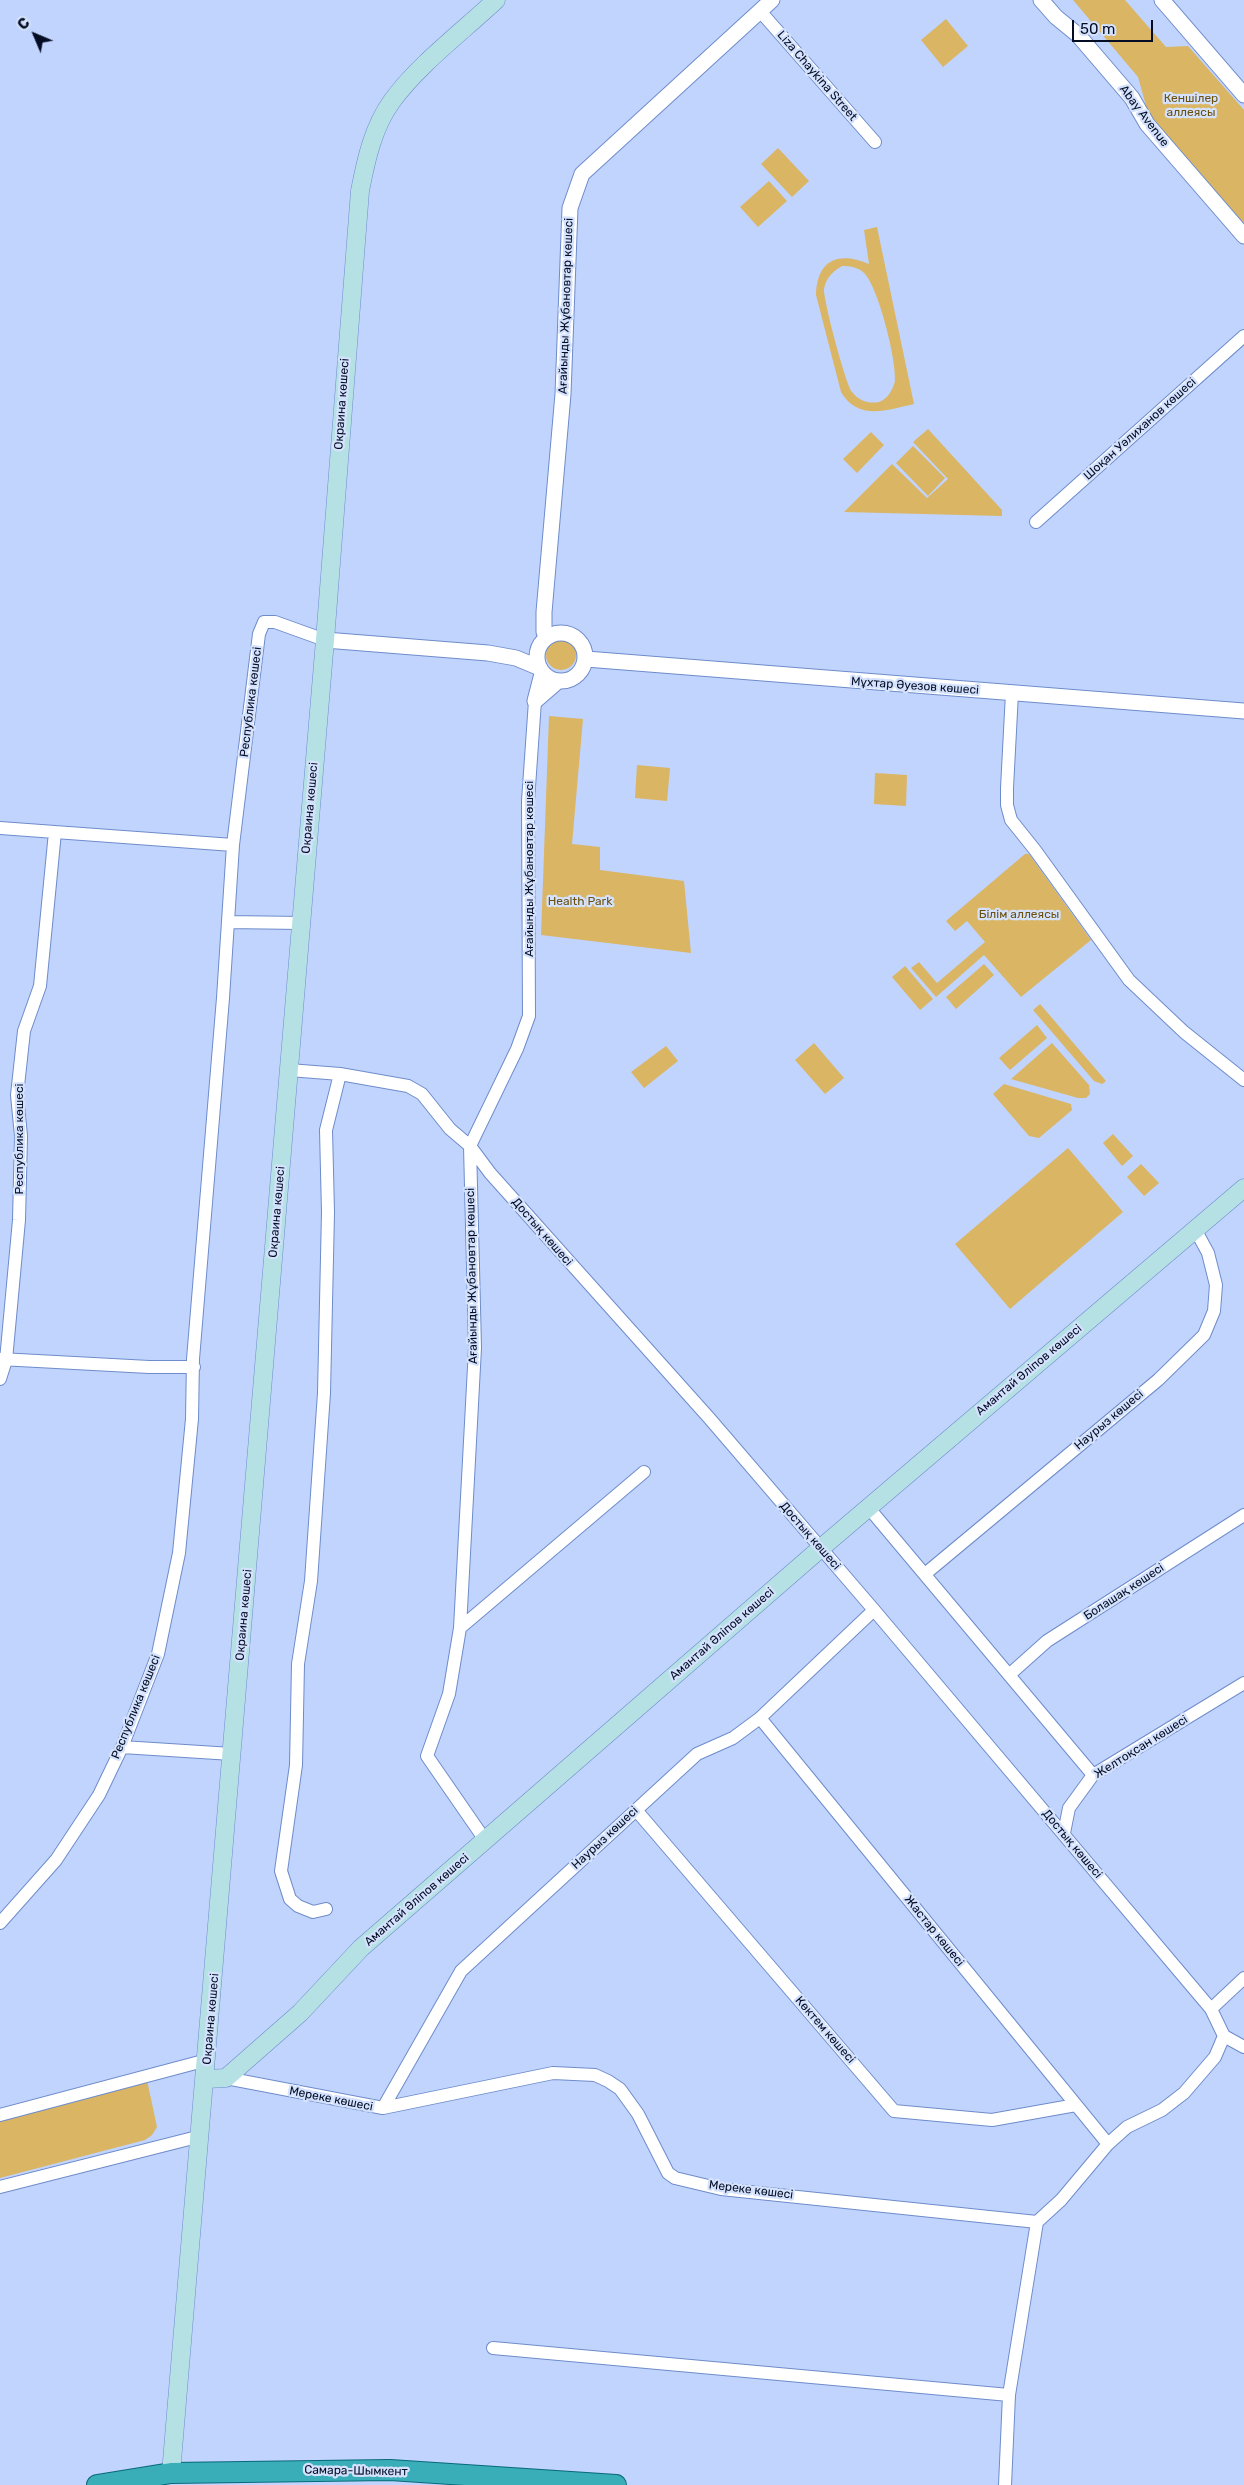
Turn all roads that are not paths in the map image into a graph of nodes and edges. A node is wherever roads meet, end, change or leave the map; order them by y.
1 (496, 0) edge
2 (772, 0) edge
3 (1041, 0) edge
4 (1162, 0) edge
5 (760, 11) junction
6 (1244, 95) edge
7 (875, 142) dead end
8 (1244, 236) edge
9 (1244, 336) edge
10 (1036, 522) dead end
11 (547, 636) junction
12 (325, 640) junction
13 (537, 651) junction
14 (516, 658) junction
15 (586, 659) junction
16 (541, 671) junction
17 (558, 681) junction
18 (1012, 693) junction
19 (535, 701) junction
20 (1244, 711) edge
21 (0, 828) edge
22 (55, 832) junction
23 (233, 845) junction
24 (228, 922) junction
25 (301, 923) junction
26 (289, 1070) junction
27 (340, 1074) junction
28 (1244, 1080) edge
29 (470, 1146) junction
30 (1244, 1188) edge
31 (1195, 1229) junction
32 (3, 1360) edge
33 (194, 1367) junction
34 (0, 1379) edge
35 (644, 1472) dead end
36 (868, 1507) junction
37 (1244, 1515) edge
38 (820, 1548) junction
39 (925, 1574) junction
40 (874, 1610) junction
41 (460, 1628) junction
42 (1008, 1675) junction
43 (1244, 1683) edge
44 (760, 1718) junction
45 (122, 1747) junction
46 (232, 1754) junction
47 (1093, 1776) junction
48 (636, 1810) junction
49 (1064, 1834) junction
50 (485, 1840) junction
51 (326, 1909) dead end
52 (0, 1923) edge
53 (1244, 1978) edge
54 (1211, 2009) junction
55 (1224, 2036) junction
56 (1244, 2047) edge
57 (207, 2060) junction
58 (226, 2078) junction
59 (206, 2079) junction
60 (1076, 2105) junction
61 (382, 2108) junction
62 (0, 2115) edge
63 (201, 2136) junction
64 (1108, 2144) junction
65 (0, 2187) edge
66 (1037, 2222) junction
67 (493, 2348) dead end
68 (1008, 2395) junction
69 (172, 2473) junction
70 (97, 2485) edge
71 (616, 2485) edge
72 (1005, 2485) edge

1 - 12 main road, Окраина көшесі
2 - 5 street, Ағайынды Жұбановтар көшесі
3 - 8 street, Abay Avenue
4 - 6 street
5 - 7 street, Liza Chaykina Street
5 - 11 street, Ағайынды Жұбановтар көшесі
9 - 10 street, Шоқан Уәлиханов көшесі
11 - 13 street
11 - 15 street
12 - 14 street
12 - 23 street, Республика көшесі
12 - 25 main road, Окраина көшесі
13 - 14 street
13 - 16 street
14 - 16 street
15 - 17 street
15 - 18 street, Мұхтар Әуезов көшесі
16 - 17 street
16 - 19 street
17 - 19 street
18 - 20 street, Мұхтар Әуезов көшесі
18 - 28 street
19 - 29 street, Ағайынды Жұбановтар көшесі
21 - 22 street
22 - 23 street
22 - 32 street, Республика көшесі
23 - 24 street, Республика көшесі
24 - 25 street
24 - 33 street, Республика көшесі
25 - 26 main road, Окраина көшесі
26 - 27 street, Достық көшесі
26 - 46 main road, Окраина көшесі
27 - 29 street, Достық көшесі
27 - 51 street
29 - 38 street, Достық көшесі
29 - 41 street, Ағайынды Жұбановтар көшесі
30 - 31 main road, Амантай Әліпов көшесі
31 - 36 main road, Амантай Әліпов көшесі
31 - 39 street, Наурыз көшесі
32 - 33 street
32 - 34 street, Республика көшесі
33 - 45 street, Республика көшесі
35 - 41 street
36 - 38 main road, Амантай Әліпов көшесі
36 - 39 street
37 - 42 street, Болашақ көшесі
38 - 40 street, Достық көшесі
38 - 50 main road, Амантай Әліпов көшесі
39 - 42 street
40 - 44 street, Наурыз көшесі
40 - 49 street, Достық көшесі
41 - 50 street, Ағайынды Жұбановтар көшесі
42 - 47 street
43 - 47 street, Желтоқсан көшесі
44 - 48 street, Наурыз көшесі
44 - 60 street, Жастар көшесі
45 - 46 street
45 - 52 street, Республика көшесі
46 - 57 main road, Окраина көшесі
47 - 49 street, Желтоқсан көшесі
48 - 60 street, Көктем көшесі
48 - 61 street, Наурыз көшесі
49 - 54 street, Достық көшесі
50 - 58 main road, Амантай Әліпов көшесі
53 - 54 street
54 - 55 street, Достық көшесі
55 - 56 street
55 - 64 street
57 - 59 main road, Окраина көшесі
57 - 62 street
58 - 59 main road
58 - 61 street, Мереке көшесі
59 - 63 main road, Окраина көшесі
60 - 64 street, Жастар көшесі
61 - 66 street, Мереке көшесі
63 - 65 street
63 - 69 main road, Окраина көшесі
64 - 66 street
66 - 68 street
67 - 68 street
68 - 72 street
69 - 70 highway, Самара-Шымкент
69 - 71 highway, Самара-Шымкент

